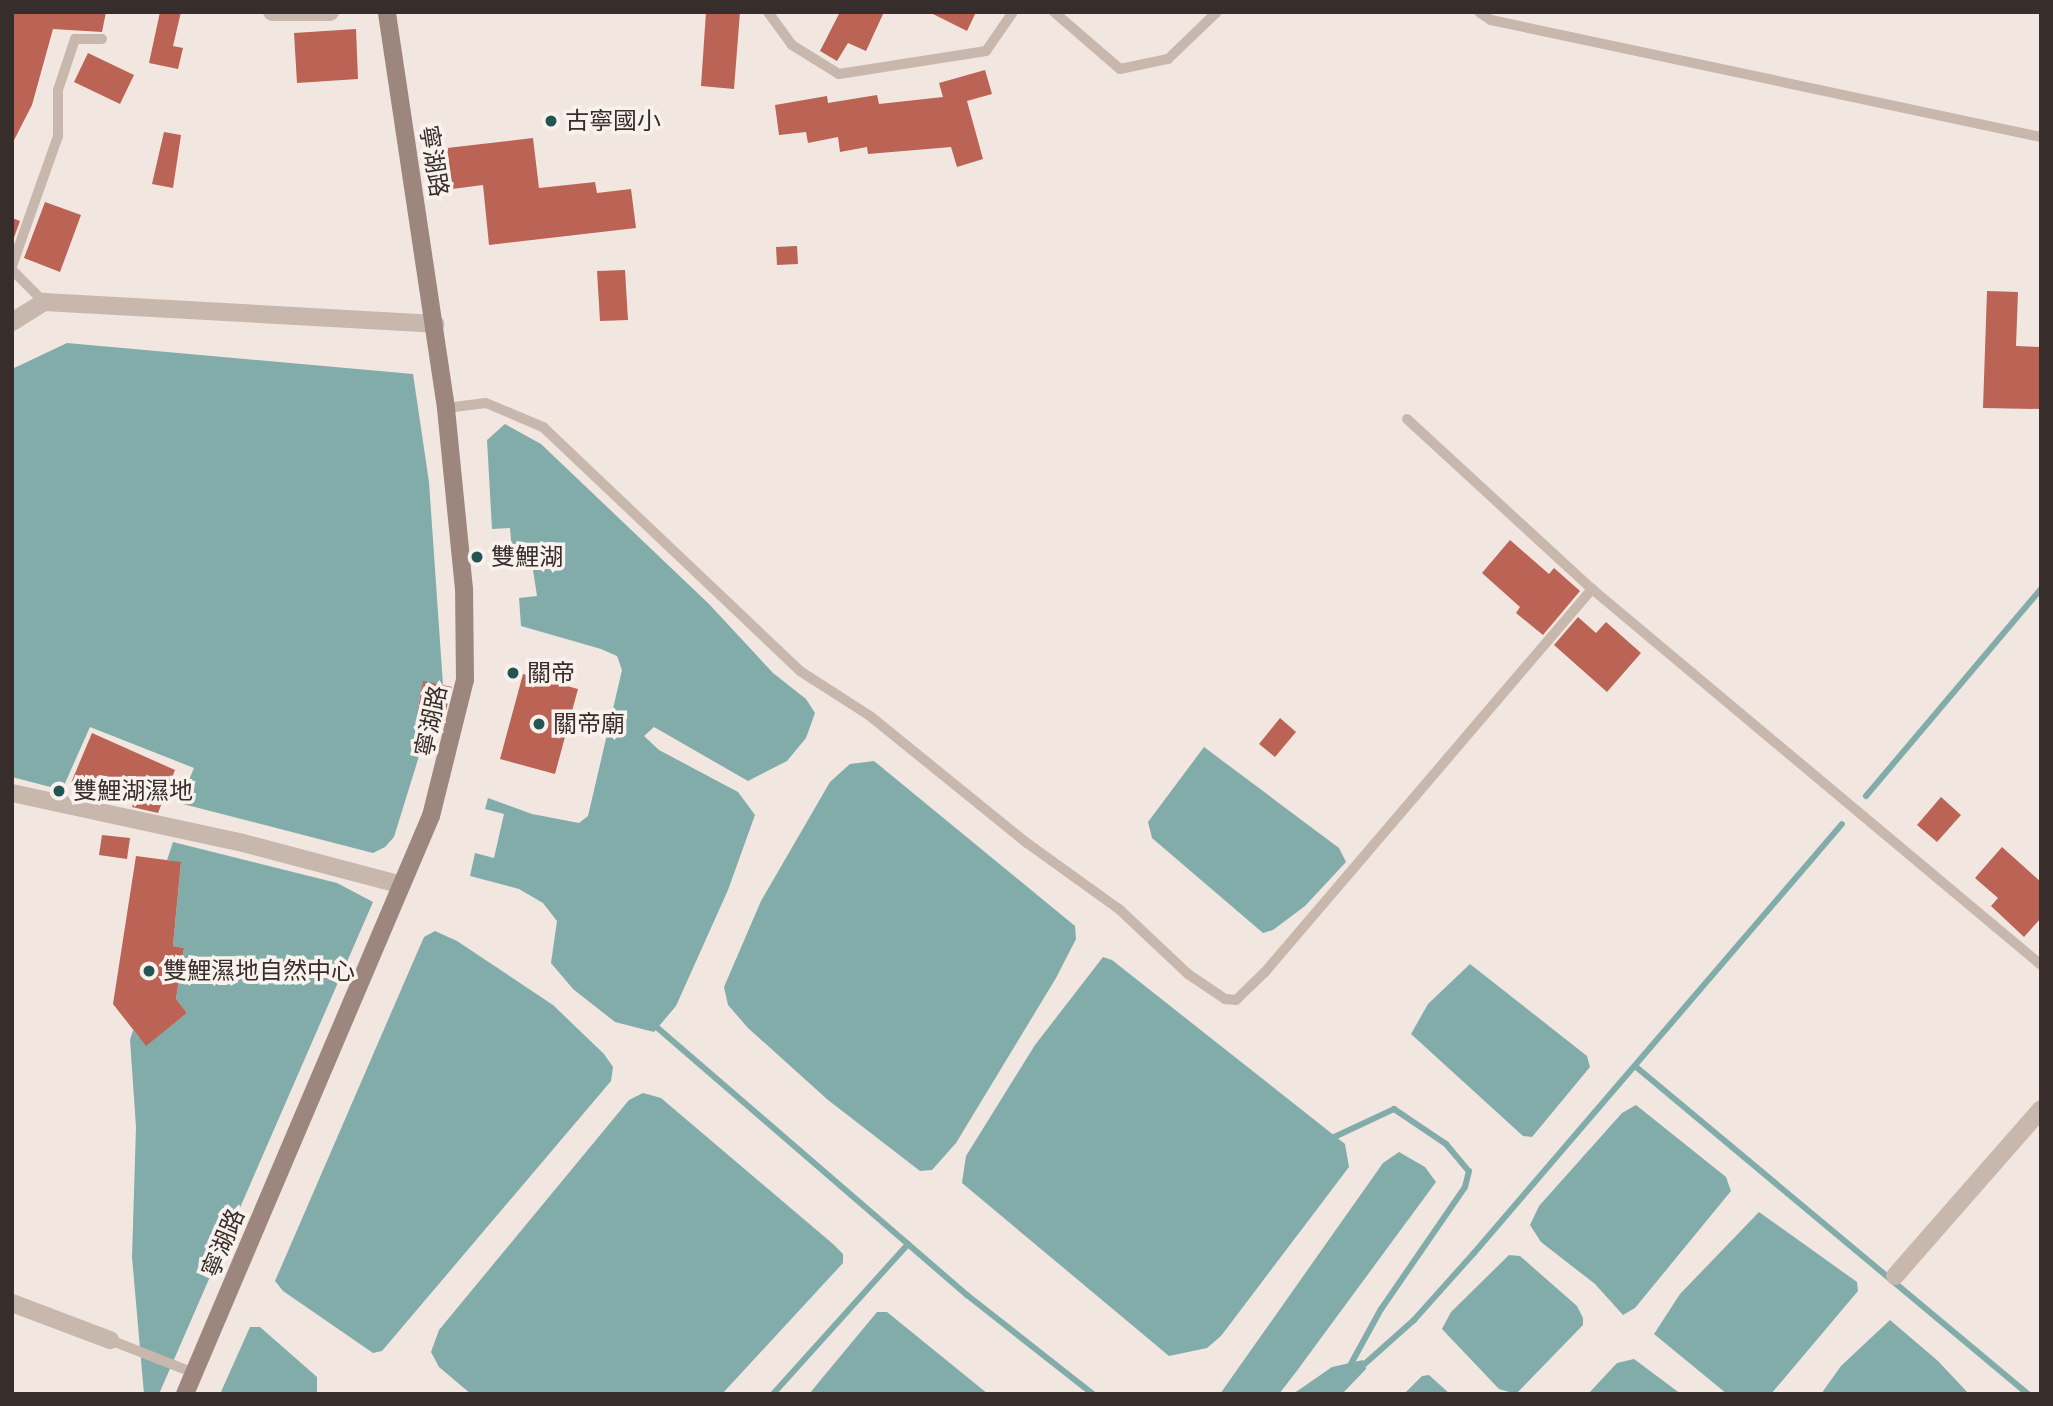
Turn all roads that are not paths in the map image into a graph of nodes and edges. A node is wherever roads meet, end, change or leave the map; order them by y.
1 (272, 12) edge
2 (330, 12) edge
3 (387, 12) edge
4 (768, 12) edge
5 (1013, 12) edge
6 (1054, 12) edge
7 (1217, 12) edge
8 (1479, 12) edge
9 (102, 39) dead end
10 (2041, 137) edge
11 (12, 268) edge
12 (44, 302) junction
13 (12, 322) edge
14 (435, 324) junction
15 (446, 408) junction
16 (1407, 419) dead end
17 (1592, 589) junction
18 (12, 793) edge
19 (402, 885) junction
20 (2041, 965) edge
21 (2041, 1109) edge
22 (1895, 1276) dead end
23 (12, 1303) edge
24 (110, 1340) joint
25 (194, 1373) junction
26 (185, 1394) edge

1 - 2 street
3 - 14 main road, 寧湖路
4 - 5 lane
6 - 7 lane
8 - 10 lane
9 - 11 lane
11 - 12 lane
12 - 13 street
12 - 14 street
14 - 15 main road, 寧湖路
15 - 17 lane
15 - 19 main road, 寧湖路
16 - 17 lane
17 - 20 lane
18 - 19 street
19 - 25 main road, 寧湖路
21 - 22 street
23 - 24 street
24 - 25 lane
25 - 26 main road, 寧湖路

